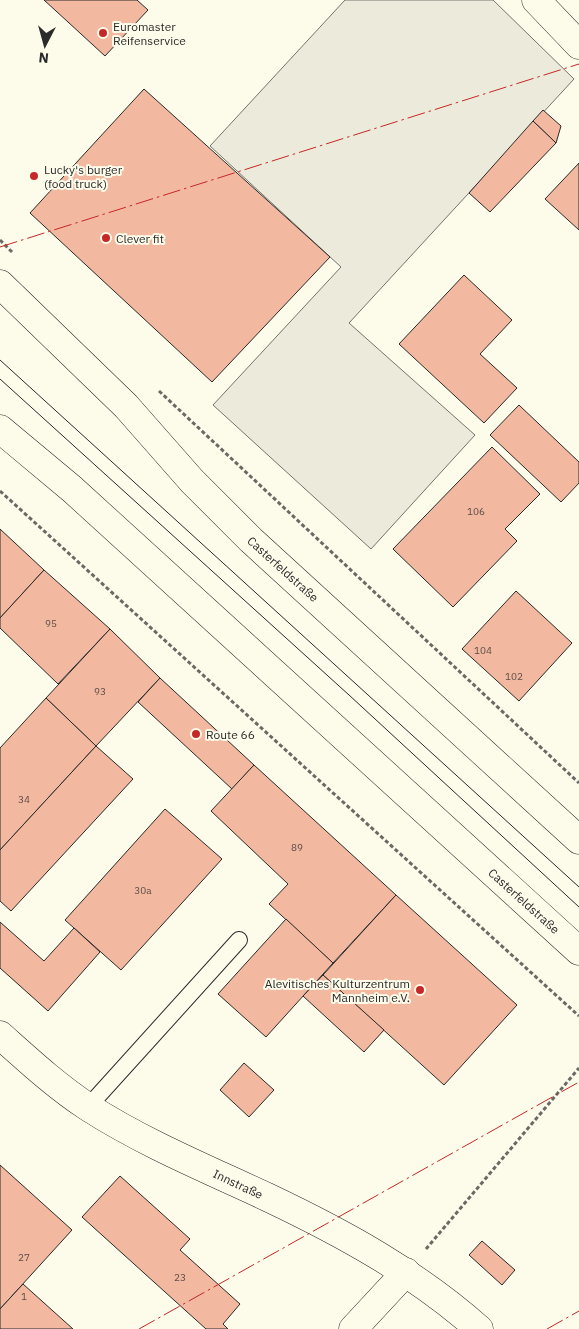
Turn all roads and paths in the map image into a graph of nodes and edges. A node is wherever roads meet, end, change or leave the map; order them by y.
1 (536, 0) edge
2 (579, 45) edge
3 (0, 284) edge
4 (157, 389) dead end
5 (0, 429) edge
6 (0, 491) edge
7 (579, 783) edge
8 (579, 840) edge
9 (239, 940) dead end
10 (579, 951) edge
11 (579, 1016) edge
12 (0, 1035) edge
13 (579, 1068) edge
14 (88, 1106) junction
15 (406, 1272) junction
16 (353, 1329) edge
17 (479, 1329) edge

1 - 2 main road
3 - 8 main road, Casterfeldstraße
4 - 7 path
5 - 10 main road, Casterfeldstraße
6 - 11 path
9 - 14 lane
12 - 14 main road, Innstraße
13 - 15 path
14 - 15 main road, Innstraße
15 - 16 main road
15 - 17 main road, Innstraße

